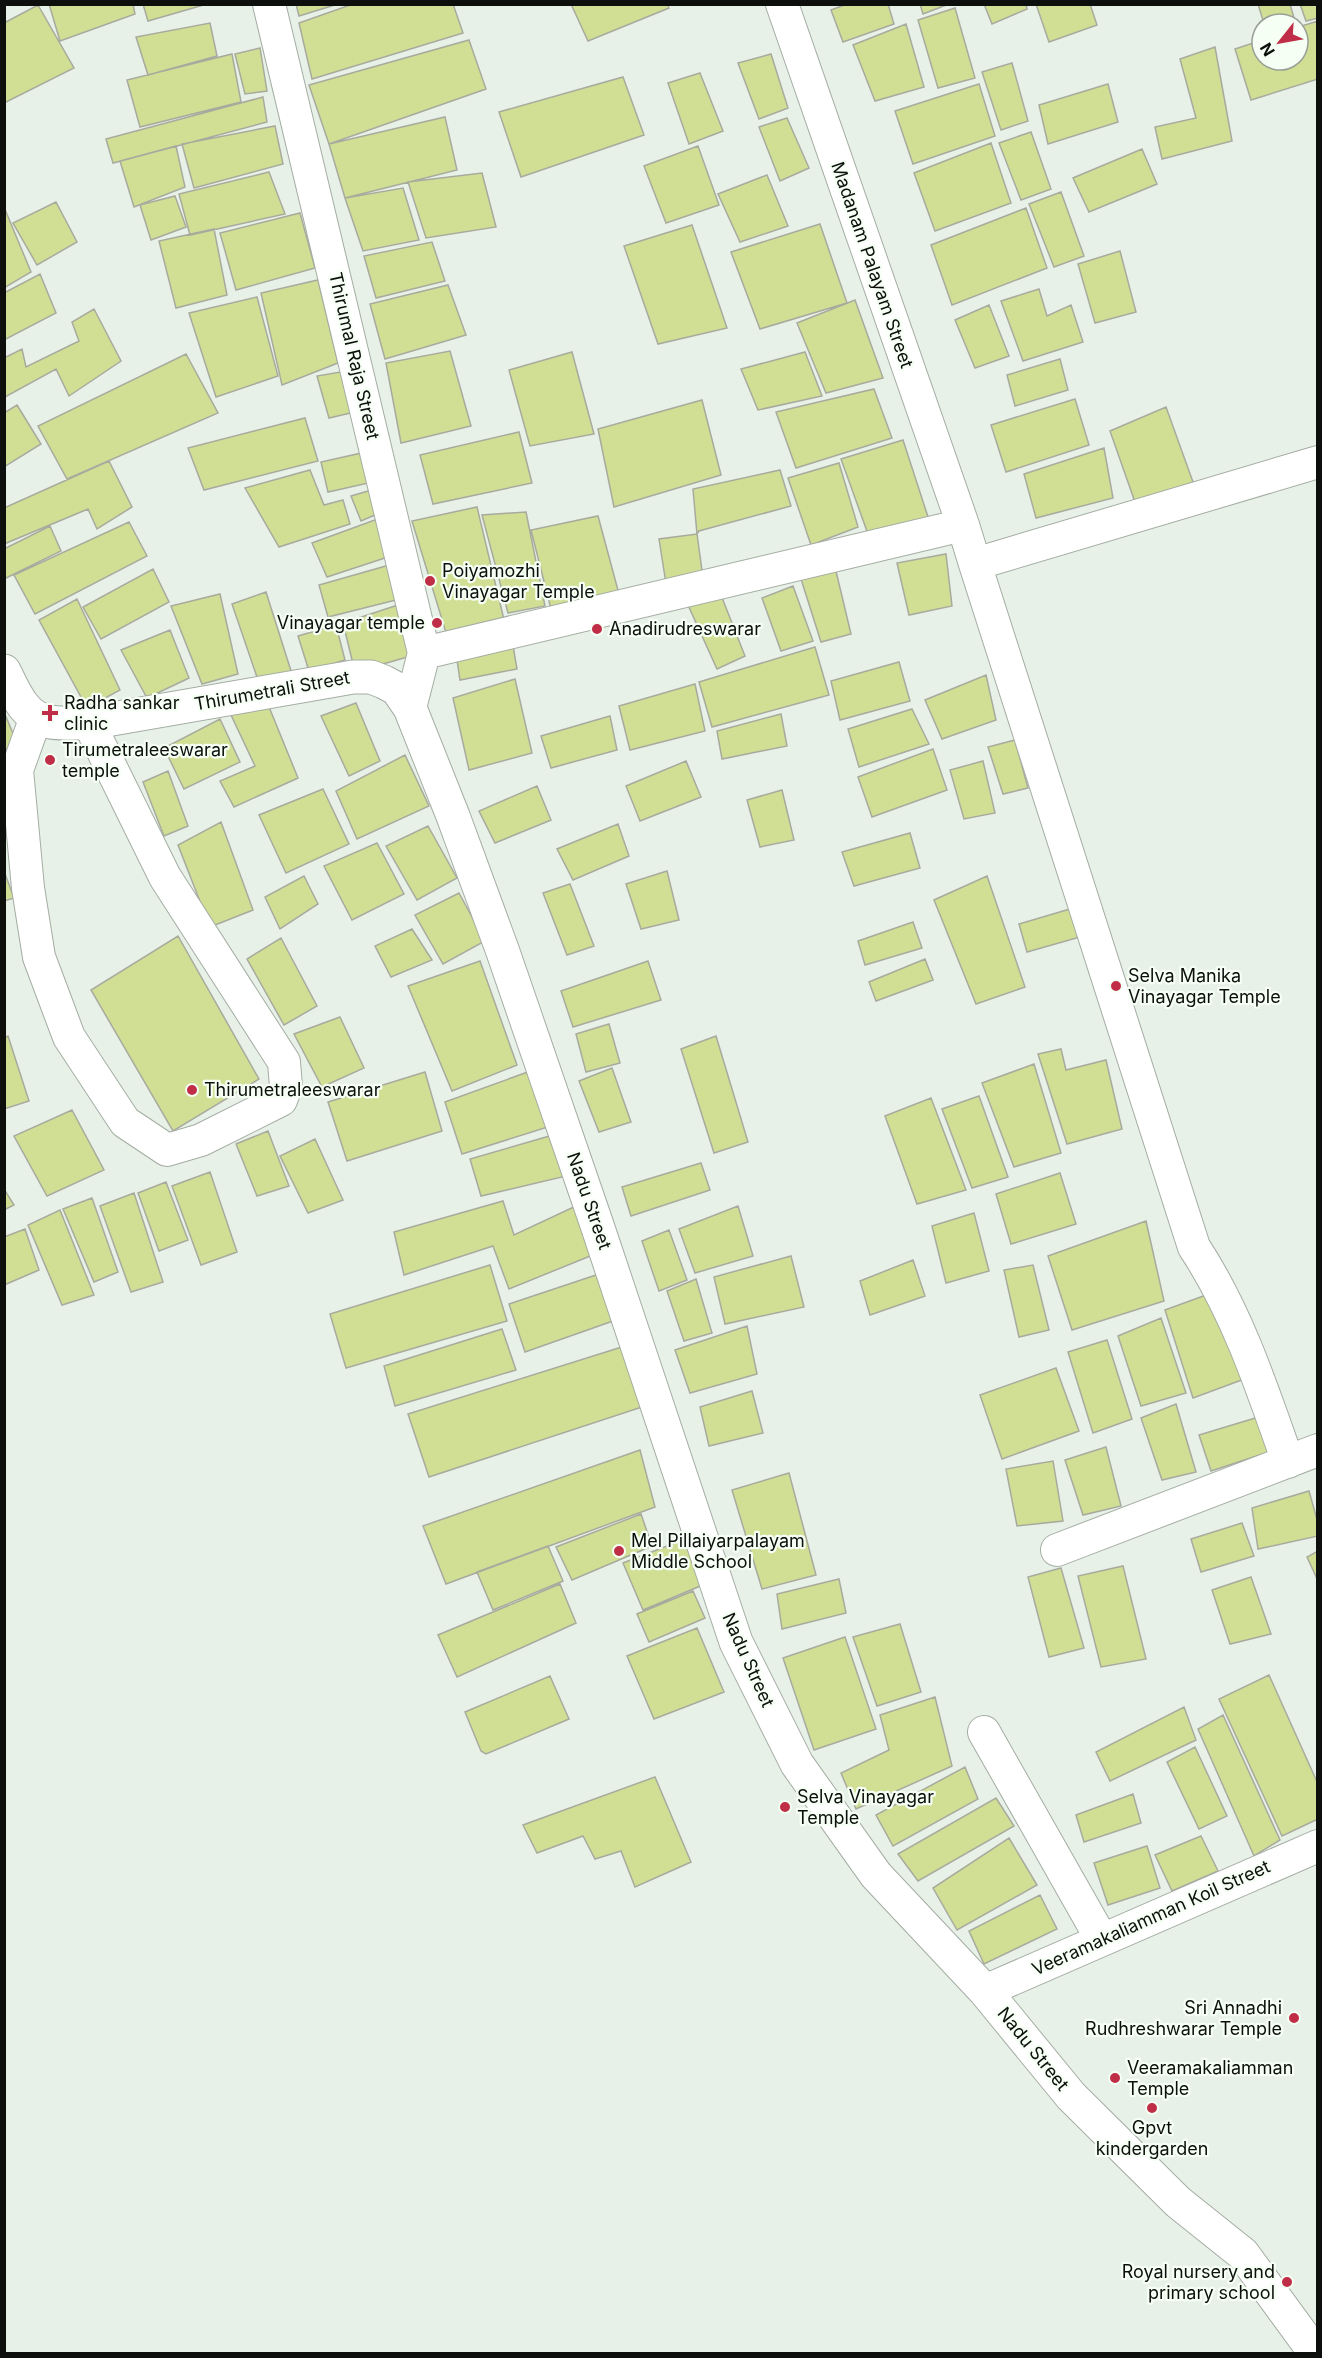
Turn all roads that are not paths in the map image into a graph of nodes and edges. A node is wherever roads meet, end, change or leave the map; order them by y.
1 (269, 4) edge
2 (782, 4) edge
3 (1317, 462) edge
4 (963, 525) junction
5 (975, 564) junction
6 (424, 653) junction
7 (4, 671) edge
8 (410, 708) junction
9 (36, 717) junction
10 (89, 723) junction
11 (11, 772) edge
12 (1317, 1450) edge
13 (1288, 1462) junction
14 (1057, 1550) dead end
15 (984, 1732) dead end
16 (1317, 1846) edge
17 (1102, 1940) junction
18 (986, 1991) junction
19 (1316, 2354) edge

1 - 6 street, Thirumal Raja Street
2 - 4 street, Madanam Palayam Street
3 - 5 street
4 - 5 street, Madanam Palayam Street
4 - 6 street
5 - 13 street, Madanam Palayam Street
6 - 8 street, Thirumal Raja Street
7 - 9 main road
8 - 10 main road, Thirumetrali Street
8 - 18 main road, Nadu Street
9 - 10 main road, Thirumetrali Street
9 - 11 street
10 - 11 street
12 - 13 street
13 - 14 street
15 - 17 street
16 - 17 street, Veeramakaliamman Koil Street
17 - 18 street, Veeramakaliamman Koil Street
18 - 19 main road, Nadu Street

